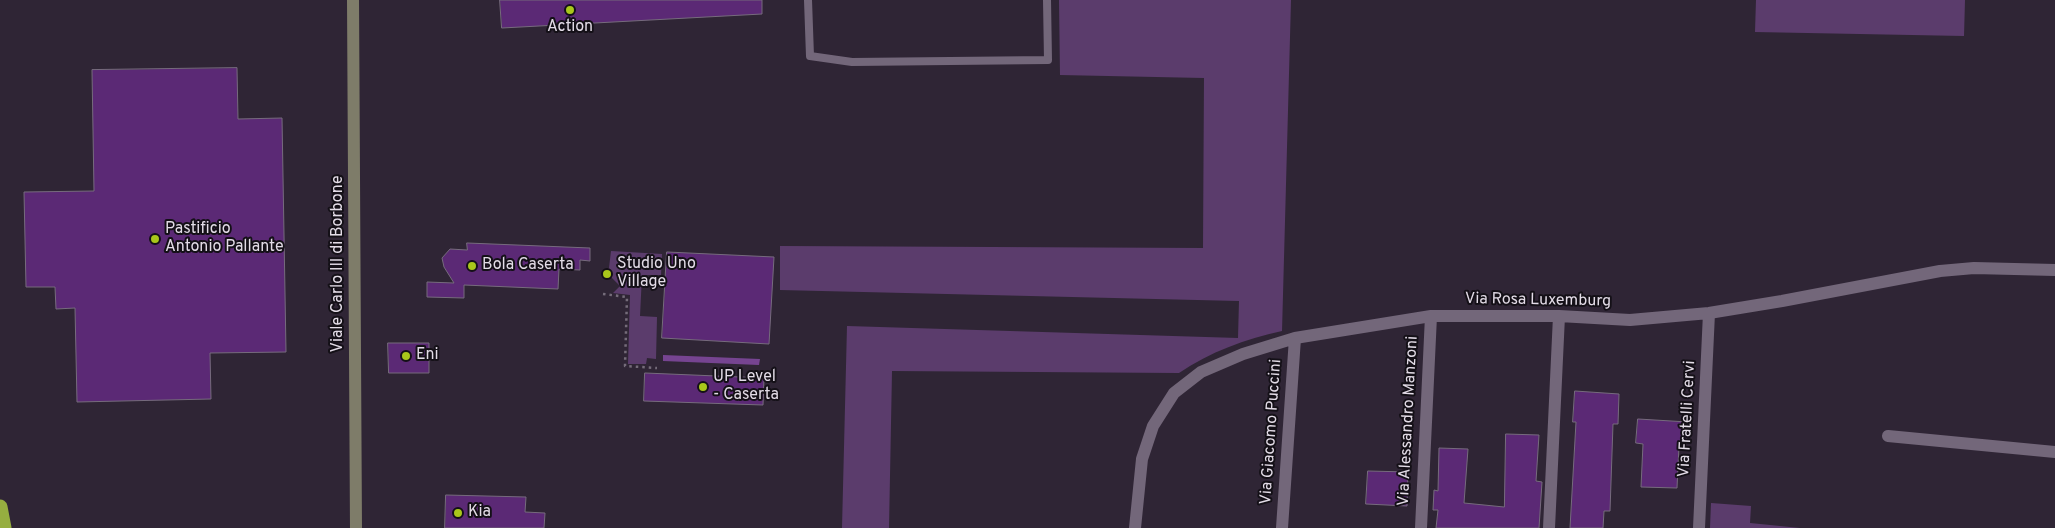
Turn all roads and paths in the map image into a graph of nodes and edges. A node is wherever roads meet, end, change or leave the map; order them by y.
1 (353, 0) edge
2 (808, 0) edge
3 (1047, 0) edge
4 (2055, 270) edge
5 (603, 294) dead end
6 (1710, 313) junction
7 (1431, 316) junction
8 (1560, 316) junction
9 (1295, 338) junction
10 (656, 368) dead end
11 (1888, 436) dead end
12 (2055, 452) edge
13 (0, 507) edge
14 (4, 528) edge
15 (356, 528) edge
16 (1135, 528) edge
17 (1282, 528) edge
18 (1420, 528) edge
19 (1549, 528) edge
20 (1699, 528) edge

1 - 15 main road, Viale Carlo III di Borbone
2 - 3 lane
4 - 6 street, Via Rosa Luxemburg
5 - 10 path
6 - 8 street, Via Rosa Luxemburg
6 - 20 street, Via Fratelli Cervi
7 - 8 street, Via Rosa Luxemburg
7 - 9 street, Via Rosa Luxemburg
7 - 18 street, Via Alessandro Manzoni
8 - 19 street
9 - 16 street, Via Rosa Luxemburg
9 - 17 street, Via Giacomo Puccini
11 - 12 street
13 - 14 highway

